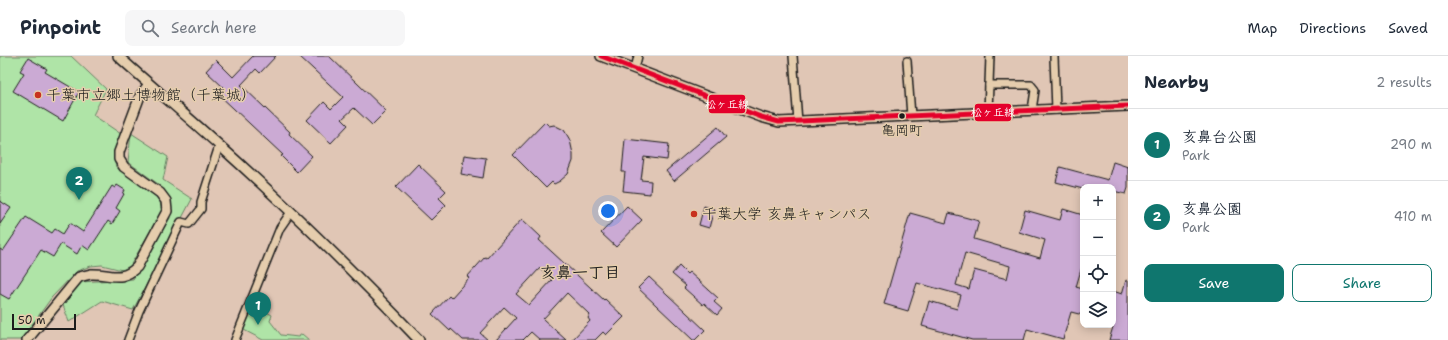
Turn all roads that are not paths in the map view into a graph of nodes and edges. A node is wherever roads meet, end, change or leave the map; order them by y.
1 (118, 56) edge
2 (601, 56) edge
3 (638, 56) edge
4 (793, 56) edge
5 (990, 56) edge
6 (1054, 57) edge
7 (908, 60) dead end
8 (635, 69) junction
9 (149, 84) junction
10 (989, 85) junction
11 (1128, 106) edge
12 (1032, 110) junction
13 (1056, 110) junction
14 (988, 112) junction
15 (911, 116) junction
16 (798, 122) junction
17 (220, 146) junction
18 (291, 212) junction
19 (27, 340) edge
20 (128, 340) edge
21 (235, 340) edge
22 (419, 340) edge

1 - 9 street
2 - 8 street
3 - 8 street
4 - 16 street
5 - 10 street
6 - 13 street
7 - 15 street
8 - 16 street
9 - 17 street
9 - 19 street
10 - 12 street
10 - 14 street
11 - 13 street
12 - 13 street
12 - 14 street
14 - 15 street
15 - 16 street
17 - 18 street
17 - 20 street
18 - 21 street
18 - 22 street

